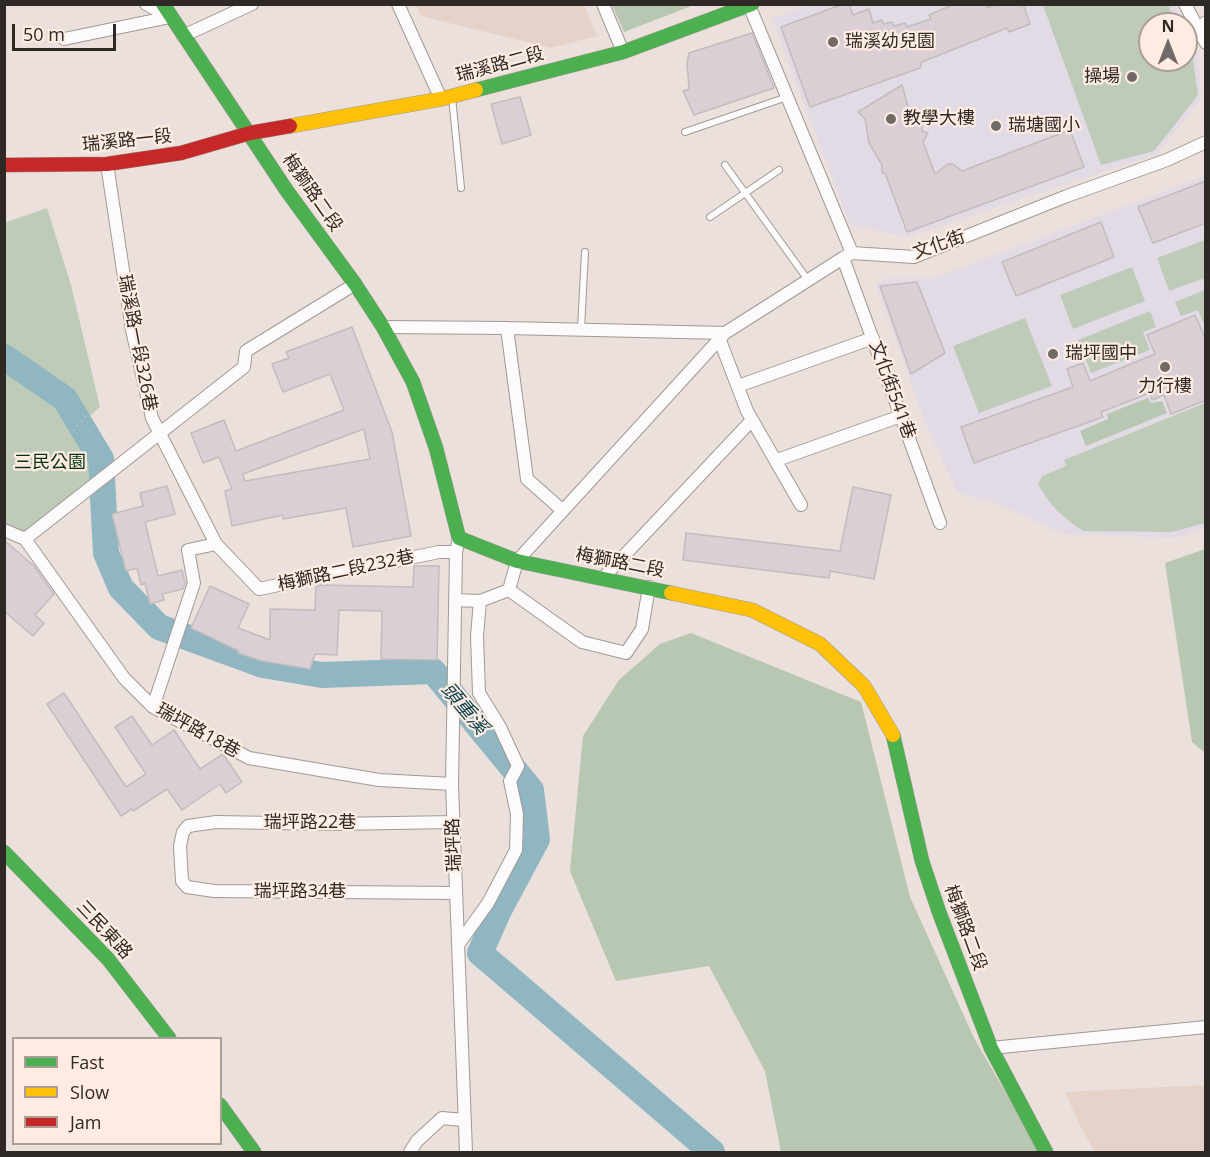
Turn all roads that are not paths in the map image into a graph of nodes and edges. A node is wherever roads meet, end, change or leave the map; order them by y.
1 (146, 4) edge
2 (252, 4) edge
3 (398, 4) edge
4 (603, 4) edge
5 (1185, 4) edge
6 (751, 5) edge
7 (166, 11) edge
8 (1202, 26) edge
9 (183, 36) junction
10 (64, 39) dead end
11 (1206, 43) edge
12 (623, 52) junction
13 (787, 97) junction
14 (446, 98) junction
15 (685, 132) dead end
16 (250, 133) junction
17 (1206, 142) edge
18 (107, 164) junction
19 (4, 165) edge
20 (725, 165) dead end
21 (779, 170) dead end
22 (461, 188) dead end
23 (745, 193) junction
24 (710, 217) dead end
25 (585, 252) dead end
26 (847, 255) junction
27 (808, 280) junction
28 (355, 284) junction
29 (383, 327) junction
30 (507, 328) junction
31 (581, 329) junction
32 (722, 336) junction
33 (873, 338) junction
34 (738, 387) junction
35 (901, 416) junction
36 (752, 420) junction
37 (159, 433) junction
38 (777, 460) junction
39 (801, 505) dead end
40 (562, 510) junction
41 (940, 523) dead end
42 (4, 530) edge
43 (25, 539) junction
44 (216, 544) junction
45 (458, 545) junction
46 (517, 561) junction
47 (603, 578) junction
48 (650, 587) junction
49 (509, 590) junction
50 (455, 600) junction
51 (480, 601) junction
52 (153, 707) junction
53 (452, 784) junction
54 (454, 822) junction
55 (180, 846) joint
56 (4, 852) edge
57 (456, 893) junction
58 (458, 945) junction
59 (1206, 1028) edge
60 (168, 1037) edge
61 (991, 1048) junction
62 (222, 1108) edge
63 (463, 1120) junction
64 (254, 1152) edge
65 (410, 1152) edge
66 (466, 1152) edge
67 (1046, 1152) edge

1 - 7 street
2 - 9 street
3 - 14 street
4 - 12 street
5 - 8 street
6 - 12 street, 瑞溪路二段
6 - 13 street, 文化街541巷
7 - 9 street, 梅獅路二段
7 - 10 street
8 - 11 street
9 - 16 street, 梅獅路二段
12 - 14 street, 瑞溪路二段
13 - 15 lane
13 - 26 street, 文化街541巷
14 - 16 street, 瑞溪路二段
14 - 22 lane
16 - 18 street, 瑞溪路一段
16 - 28 street, 梅獅路二段
17 - 26 street, 文化街
18 - 19 street, 瑞溪路一段
18 - 37 street, 瑞溪路一段326巷
20 - 23 lane
21 - 23 lane
23 - 24 lane
23 - 27 lane
25 - 31 lane
26 - 27 street
26 - 33 street, 文化街541巷
27 - 32 street
28 - 29 street, 梅獅路二段
28 - 37 street
29 - 30 street
29 - 45 street, 梅獅路二段
30 - 31 street
30 - 40 street
31 - 32 street
32 - 34 street
32 - 40 street
33 - 34 street
33 - 35 street, 文化街541巷
34 - 36 street
35 - 38 street
35 - 41 street, 文化街541巷
36 - 38 street
36 - 47 street
37 - 43 street
37 - 44 street, 瑞溪路一段326巷
38 - 39 street
40 - 46 street
42 - 43 street
43 - 52 street, 瑞坪路18巷
44 - 45 street, 梅獅路二段232巷
44 - 52 street
45 - 46 street, 梅獅路二段
45 - 50 street, 瑞坪路
46 - 47 street, 梅獅路二段
46 - 49 street
47 - 48 street, 梅獅路二段
48 - 49 street
48 - 61 street, 梅獅路二段
49 - 51 street
50 - 51 street
50 - 53 street, 瑞坪路
51 - 58 street
52 - 53 street, 瑞坪路18巷
53 - 54 street, 瑞坪路
54 - 55 street, 瑞坪路22巷
54 - 57 street, 瑞坪路
55 - 57 street, 瑞坪路34巷
56 - 60 street, 三民東路
57 - 58 street, 瑞坪路
58 - 63 street, 瑞坪路
59 - 61 street
61 - 67 street, 梅獅路二段
62 - 64 street
63 - 65 street
63 - 66 street, 瑞坪路

